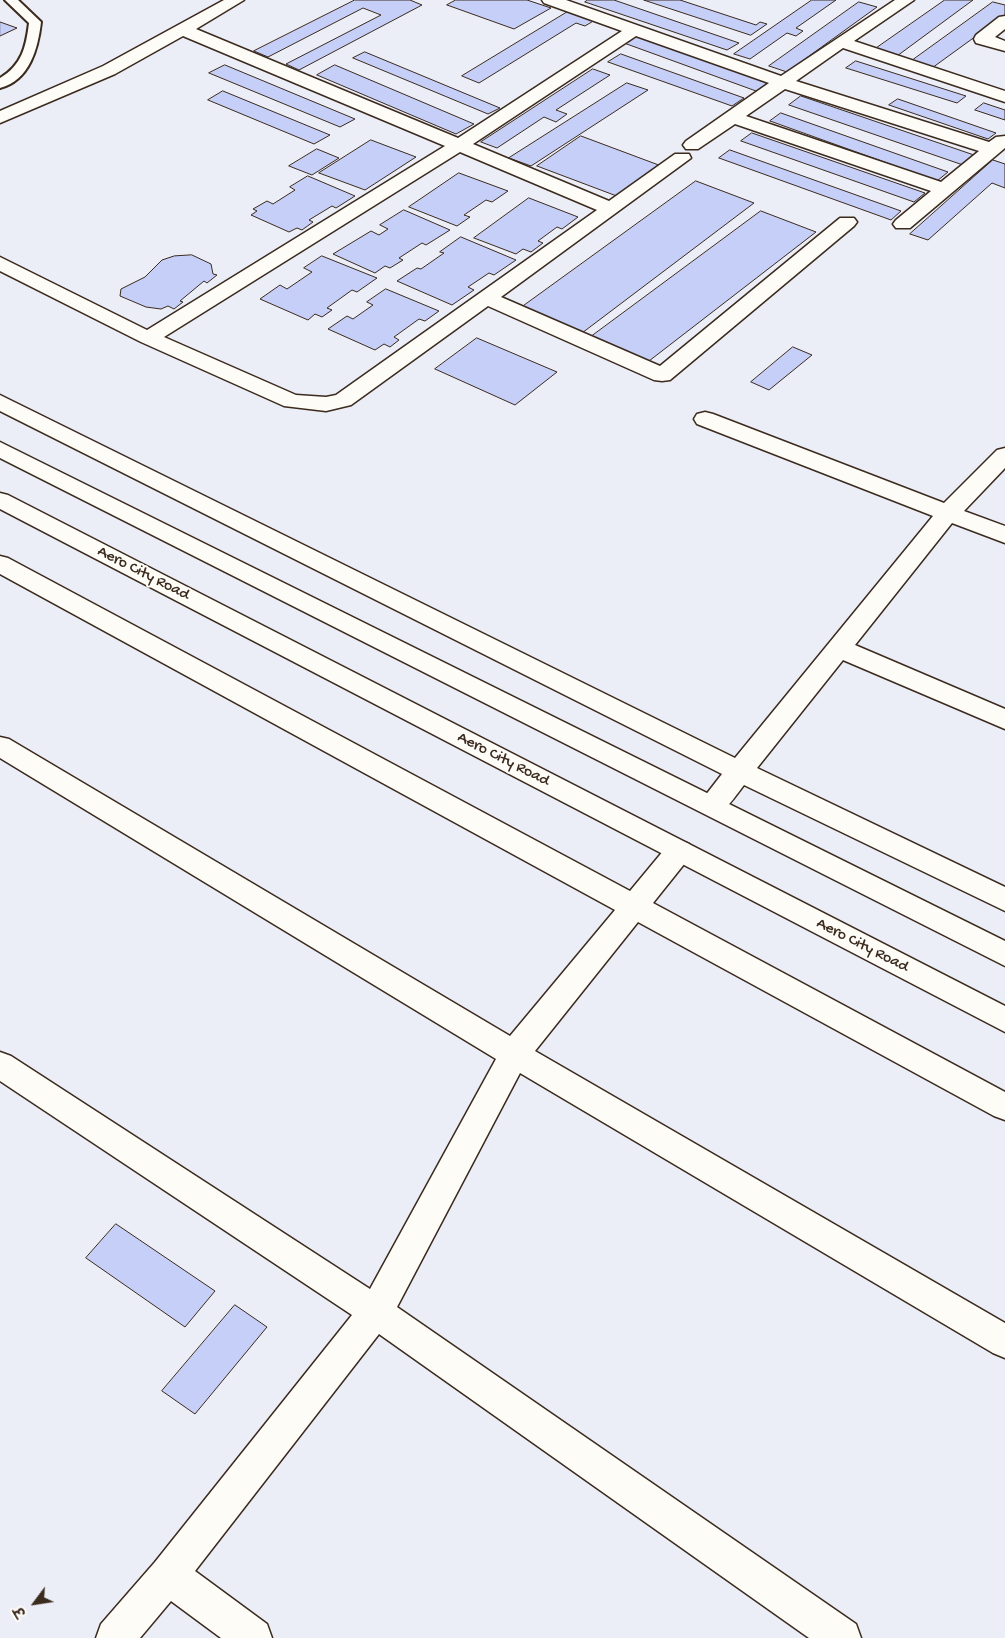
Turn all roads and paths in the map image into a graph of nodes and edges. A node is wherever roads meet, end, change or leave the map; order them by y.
1 (12, 0) edge
2 (236, 0) edge
3 (550, 0) edge
4 (906, 0) edge
5 (577, 3) edge
6 (1005, 21) edge
7 (636, 29) junction
8 (184, 30) junction
9 (841, 42) junction
10 (1005, 46) edge
11 (782, 82) junction
12 (0, 84) edge
13 (1005, 97) edge
14 (733, 116) junction
15 (0, 118) edge
16 (998, 144) edge
17 (458, 146) junction
18 (943, 189) junction
19 (611, 209) junction
20 (847, 222) dead end
21 (903, 224) dead end
22 (0, 263) edge
23 (486, 298) junction
24 (148, 338) junction
25 (0, 402) edge
26 (705, 419) dead end
27 (0, 449) edge
28 (1005, 455) edge
29 (0, 500) edge
30 (948, 513) junction
31 (1005, 535) edge
32 (0, 564) edge
33 (839, 648) junction
34 (1005, 720) edge
35 (0, 746) edge
36 (739, 771) junction
37 (712, 805) junction
38 (679, 851) junction
39 (1005, 900) edge
40 (633, 907) junction
41 (1005, 954) edge
42 (1005, 1020) edge
43 (514, 1054) junction
44 (0, 1064) edge
45 (1005, 1108) edge
46 (376, 1312) junction
47 (1005, 1342) edge
48 (168, 1575) junction
49 (115, 1638) edge
50 (253, 1638) edge
51 (842, 1638) edge

1 - 12 lane
2 - 8 street
3 - 5 street
4 - 9 street
5 - 7 street
6 - 10 street
7 - 11 street
7 - 17 street
8 - 15 street
8 - 17 street
9 - 11 street
9 - 13 street
11 - 14 street
11 - 16 street
14 - 18 street
14 - 19 street
16 - 18 street
17 - 19 street
17 - 24 street
18 - 21 street
19 - 23 street
20 - 23 street
22 - 24 street
23 - 24 street
25 - 36 street
26 - 30 street
27 - 37 street
28 - 30 street
29 - 38 street, Aero City Road
30 - 31 street
30 - 33 street
32 - 40 street
33 - 34 street
33 - 36 street
35 - 43 street
36 - 37 street
36 - 39 street
37 - 41 street
38 - 40 street
38 - 42 street, Aero City Road
40 - 43 street
40 - 45 street
43 - 46 street
43 - 47 street
44 - 46 street
46 - 48 street
46 - 51 street
48 - 49 street
48 - 50 street

